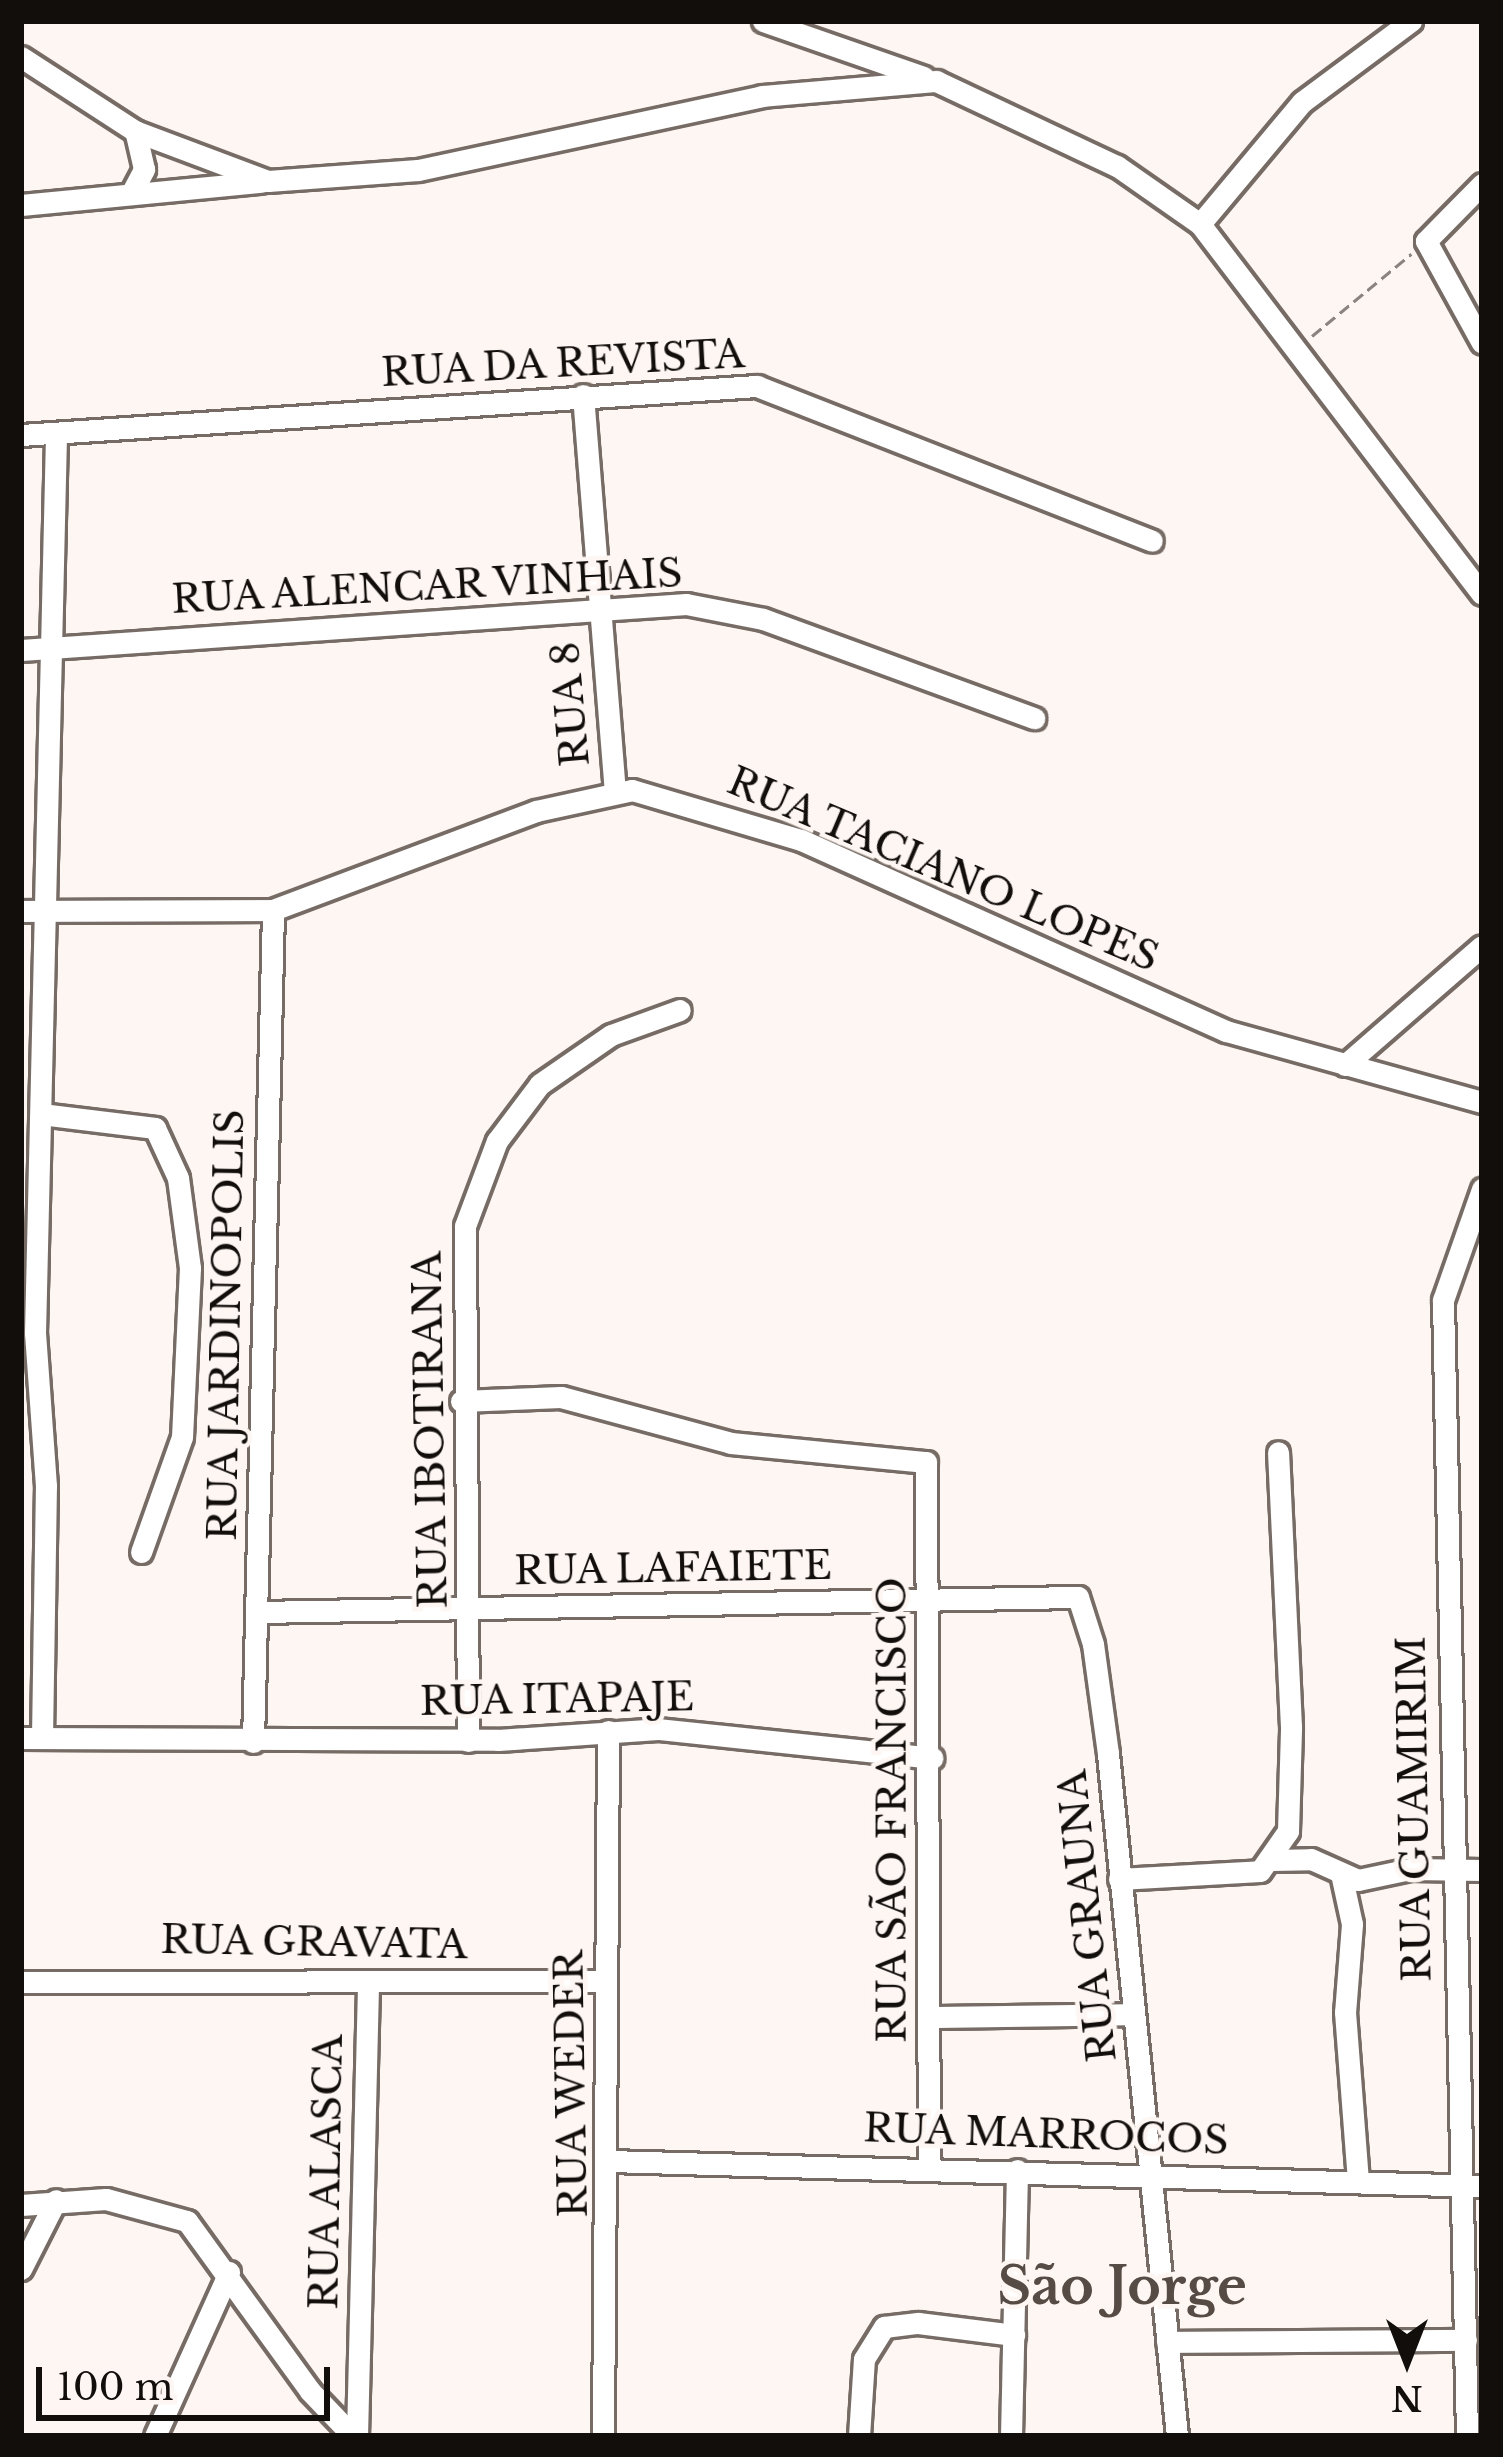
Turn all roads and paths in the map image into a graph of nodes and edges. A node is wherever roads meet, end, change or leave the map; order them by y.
1 (763, 21) edge
2 (1411, 21) edge
3 (21, 57) edge
4 (936, 81) junction
5 (135, 130) junction
6 (268, 181) junction
7 (1482, 184) edge
8 (132, 192) junction
9 (21, 205) edge
10 (1200, 224) junction
11 (1426, 241) junction
12 (1482, 343) edge
13 (1297, 348) junction
14 (583, 395) junction
15 (56, 433) junction
16 (21, 435) edge
17 (1153, 541) dead end
18 (1456, 562) junction
19 (1482, 563) edge
20 (1482, 594) edge
21 (599, 606) junction
22 (53, 649) junction
23 (21, 650) edge
24 (1034, 718) dead end
25 (615, 791) junction
26 (273, 910) junction
27 (31, 911) edge
28 (1482, 946) edge
29 (680, 1010) dead end
30 (1345, 1065) junction
31 (1482, 1102) edge
32 (41, 1114) junction
33 (1482, 1189) edge
34 (461, 1401) junction
35 (1278, 1452) dead end
36 (141, 1552) dead end
37 (928, 1601) junction
38 (1085, 1605) joint
39 (470, 1608) junction
40 (258, 1612) junction
41 (608, 1731) junction
42 (31, 1738) edge
43 (468, 1741) junction
44 (253, 1742) junction
45 (932, 1758) junction
46 (1272, 1861) junction
47 (1482, 1870) edge
48 (1450, 1872) junction
49 (1342, 1878) junction
50 (1120, 1880) junction
51 (368, 1981) junction
52 (606, 1981) junction
53 (21, 1982) edge
54 (1133, 2014) junction
55 (929, 2017) junction
56 (609, 2161) junction
57 (929, 2167) junction
58 (1017, 2170) junction
59 (1152, 2172) junction
60 (1358, 2181) junction
61 (1470, 2185) edge
62 (56, 2200) junction
63 (21, 2205) edge
64 (21, 2269) edge
65 (229, 2272) junction
66 (1013, 2335) junction
67 (1466, 2340) junction
68 (1167, 2342) junction
69 (155, 2436) edge
70 (355, 2436) edge
71 (603, 2436) edge
72 (859, 2436) edge
73 (1011, 2436) edge
74 (1178, 2436) edge
75 (1467, 2436) edge

1 - 4 street
2 - 10 street
3 - 5 street
4 - 6 street
4 - 10 street
5 - 6 street
5 - 8 street
6 - 8 street
7 - 11 street
8 - 9 street
10 - 13 street
11 - 12 street
11 - 13 path
13 - 18 street
14 - 15 street, RUA DA REVISTA
14 - 17 street, RUA DA REVISTA
14 - 21 street, RUA 8
15 - 16 street, RUA DA REVISTA
15 - 22 street
18 - 19 street
18 - 20 street
21 - 22 street, RUA ALENCAR VINHAIS
21 - 24 street, RUA ALENCAR VINHAIS
21 - 25 street, RUA 8
22 - 23 street, RUA ALENCAR VINHAIS
22 - 27 street
25 - 26 street, RUA TACIANO LOPES
25 - 30 street, RUA TACIANO LOPES
26 - 27 street, RUA TACIANO LOPES
26 - 40 street, RUA JARDINOPOLIS
27 - 32 street
28 - 30 street
29 - 34 street, RUA IBOTIRANA
30 - 31 street, RUA TACIANO LOPES
32 - 36 street
32 - 42 street
33 - 48 street, RUA GUAMIRIM
34 - 37 street, RUA SÃO FRANCISCO
34 - 39 street, RUA IBOTIRANA
35 - 46 street
37 - 38 street, RUA LAFAIETE
37 - 39 street, RUA LAFAIETE
37 - 45 street, RUA SÃO FRANCISCO
38 - 50 street, RUA GRAUNA
39 - 40 street, RUA LAFAIETE
39 - 43 street, RUA IBOTIRANA
40 - 44 street, RUA JARDINOPOLIS
41 - 43 street, RUA ITAPAJE
41 - 45 street, RUA ITAPAJE
41 - 52 street, RUA WEDER
42 - 44 street, RUA ITAPAJE
43 - 44 street, RUA ITAPAJE
45 - 55 street, RUA SÃO FRANCISCO
46 - 49 street
46 - 50 street
47 - 48 street
48 - 49 street
48 - 61 street, RUA GUAMIRIM
49 - 60 street
50 - 54 street, RUA GRAUNA
51 - 52 street, RUA GRAVATA
51 - 53 street, RUA GRAVATA
51 - 70 street, RUA ALASCA
52 - 56 street, RUA WEDER
54 - 55 street
54 - 59 street, RUA GRAUNA
55 - 57 street, RUA SÃO FRANCISCO
56 - 57 street, RUA MARROCOS
56 - 71 street, RUA WEDER
57 - 58 street, RUA MARROCOS
58 - 59 street, RUA MARROCOS
58 - 66 street
59 - 60 street, RUA MARROCOS
59 - 68 street, RUA GRAUNA
60 - 61 street, RUA MARROCOS
61 - 67 street, RUA GUAMIRIM
62 - 63 street
62 - 64 street
62 - 65 street
65 - 69 street
65 - 70 street
66 - 72 street
66 - 73 street
67 - 68 street
67 - 75 street, RUA GUAMIRIM
68 - 74 street, RUA GRAUNA

